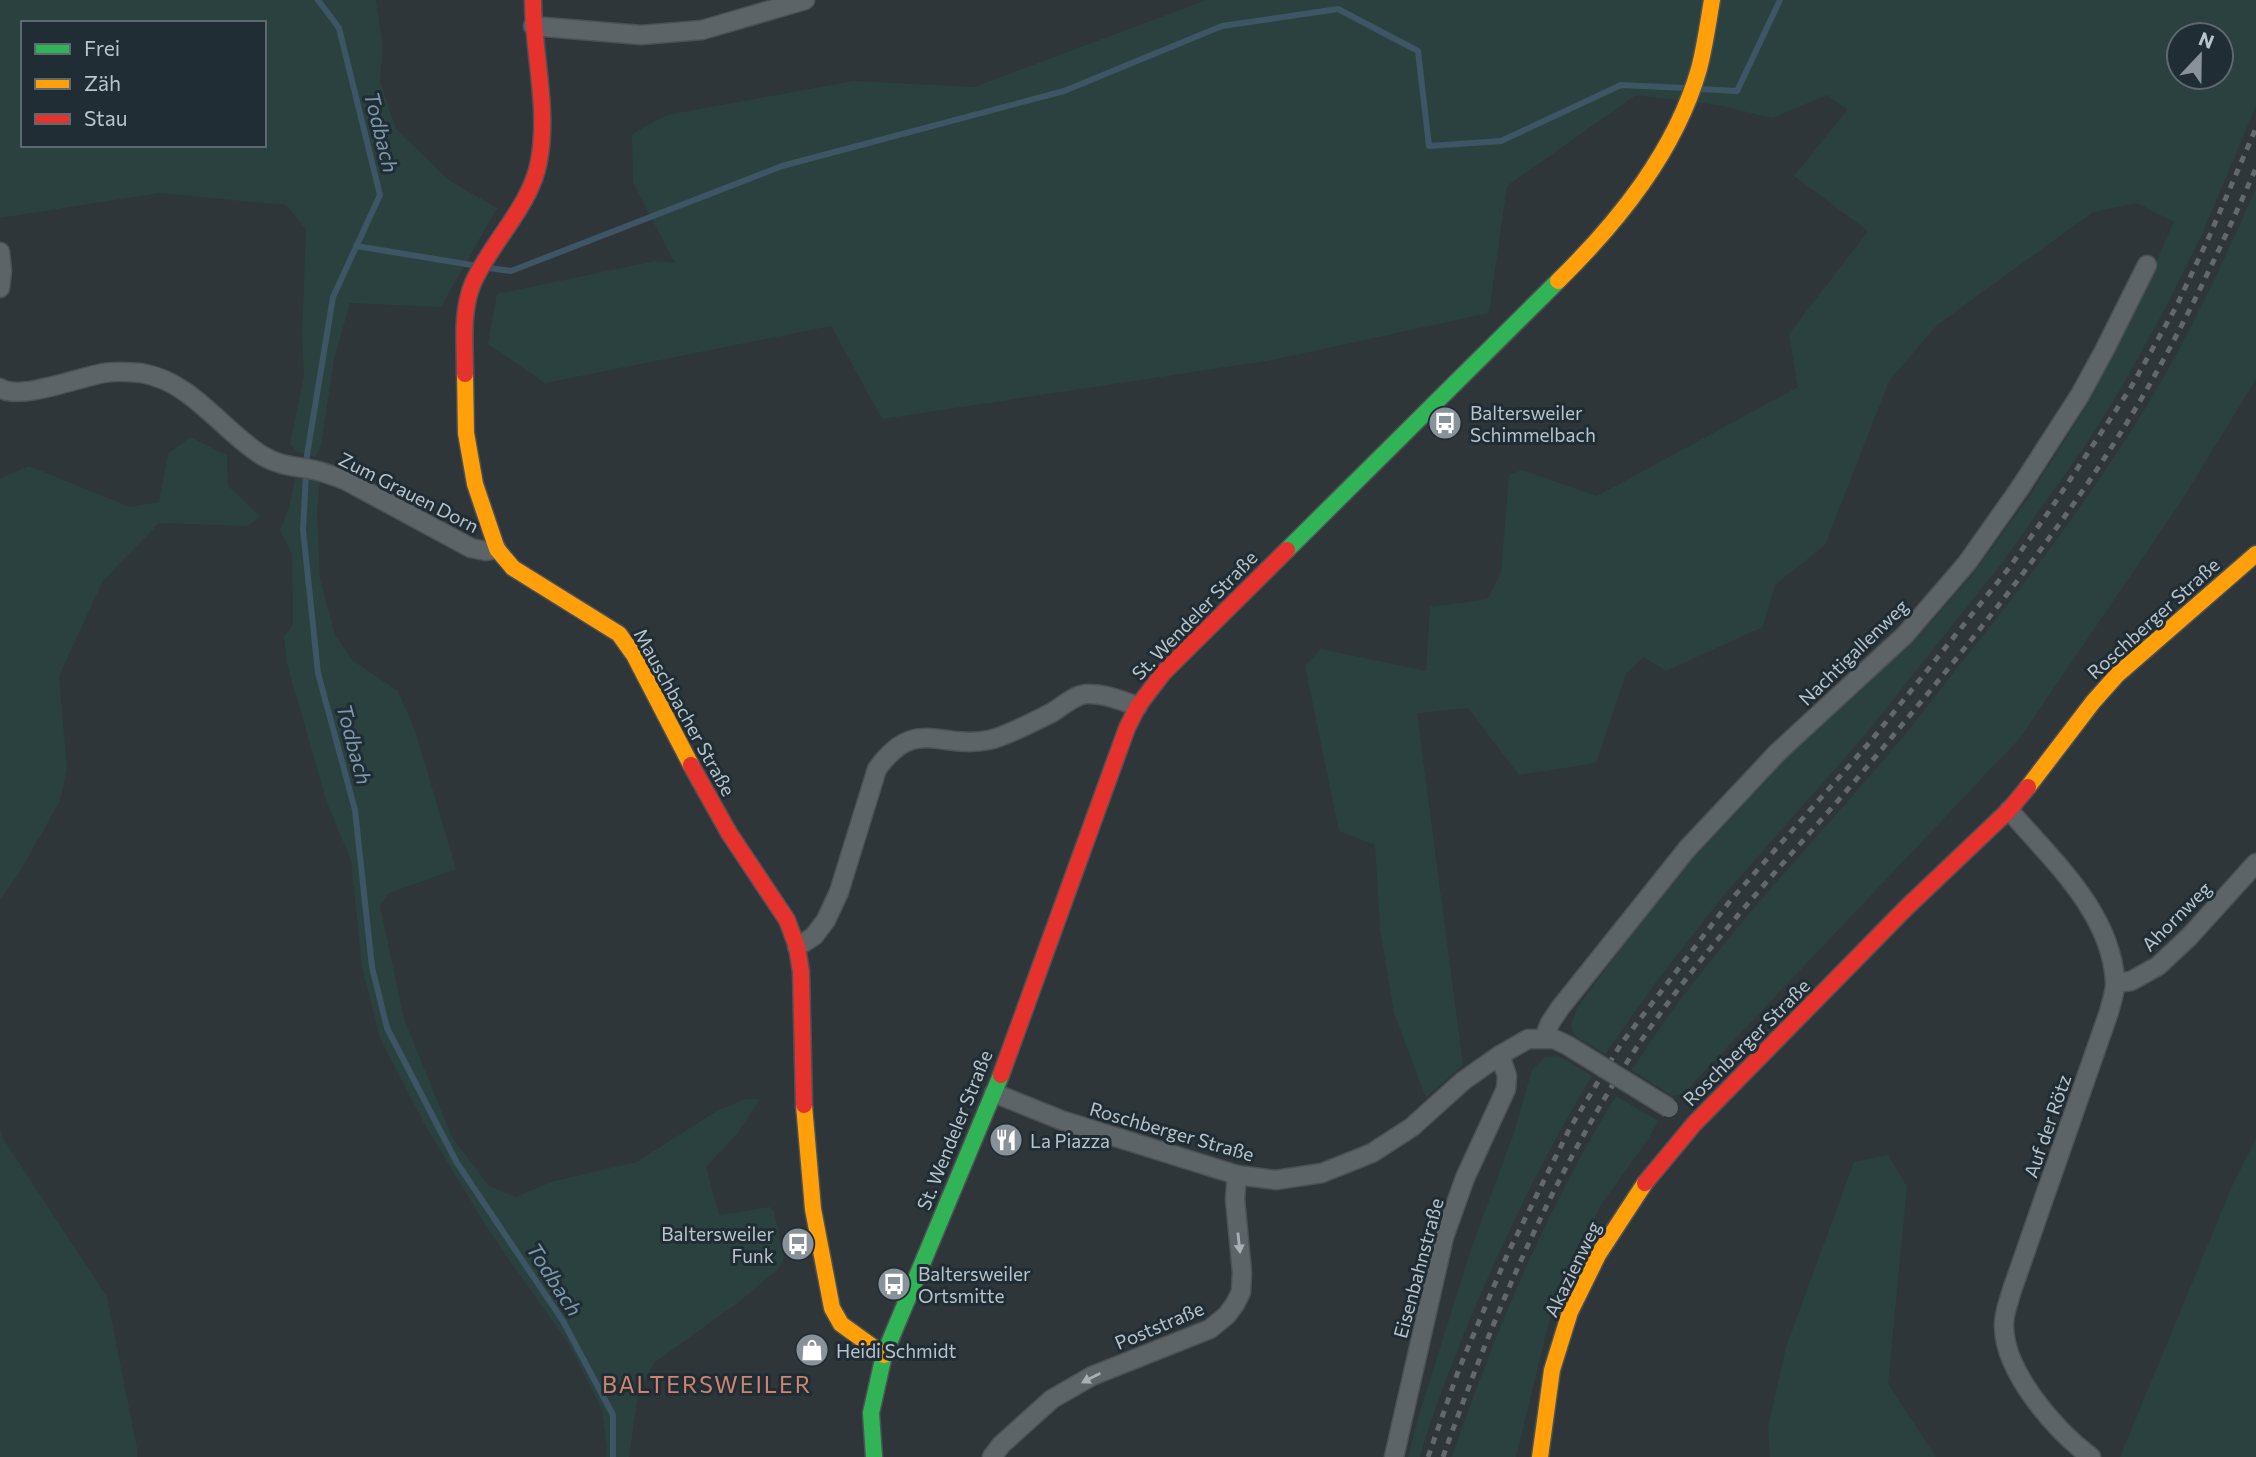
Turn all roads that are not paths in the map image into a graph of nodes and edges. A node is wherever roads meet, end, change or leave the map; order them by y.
1 (533, 0) edge
2 (805, 0) edge
3 (1712, 0) edge
4 (533, 26) junction
5 (0, 252) edge
6 (2147, 265) dead end
7 (0, 288) edge
8 (0, 388) edge
9 (497, 549) junction
10 (2256, 554) edge
11 (1138, 706) junction
12 (2008, 810) junction
13 (2256, 863) edge
14 (797, 947) junction
15 (2116, 983) junction
16 (1544, 1038) junction
17 (1500, 1055) junction
18 (994, 1093) junction
19 (1694, 1124) junction
20 (1237, 1175) junction
21 (884, 1355) junction
22 (874, 1457) edge
23 (992, 1457) edge
24 (1394, 1457) edge
25 (1539, 1457) edge
26 (2091, 1457) edge

1 - 4 street, Mauschbacher Straße
2 - 4 street
3 - 11 street, St. Wendeler Straße
4 - 9 street, Mauschbacher Straße
5 - 7 street
6 - 16 street, Nachtigallenweg
8 - 9 street, Zum Grauen Dorn
9 - 14 street, Mauschbacher Straße
10 - 12 street, Roschberger Straße
11 - 14 street
11 - 18 street, St. Wendeler Straße
12 - 15 street, Auf der Rötz
12 - 19 street, Roschberger Straße
13 - 15 street, Ahornweg
14 - 21 street, Mauschbacher Straße
15 - 26 street, Auf der Rötz
16 - 17 street, Roschberger Straße
16 - 19 street, Roschberger Straße, bridge
17 - 20 street, Roschberger Straße
17 - 24 street, Eisenbahnstraße
18 - 20 street, Roschberger Straße
18 - 21 street, St. Wendeler Straße
19 - 25 street, Akazienweg
20 -> 23 street, Poststraße
21 - 22 street, St. Wendeler Straße

